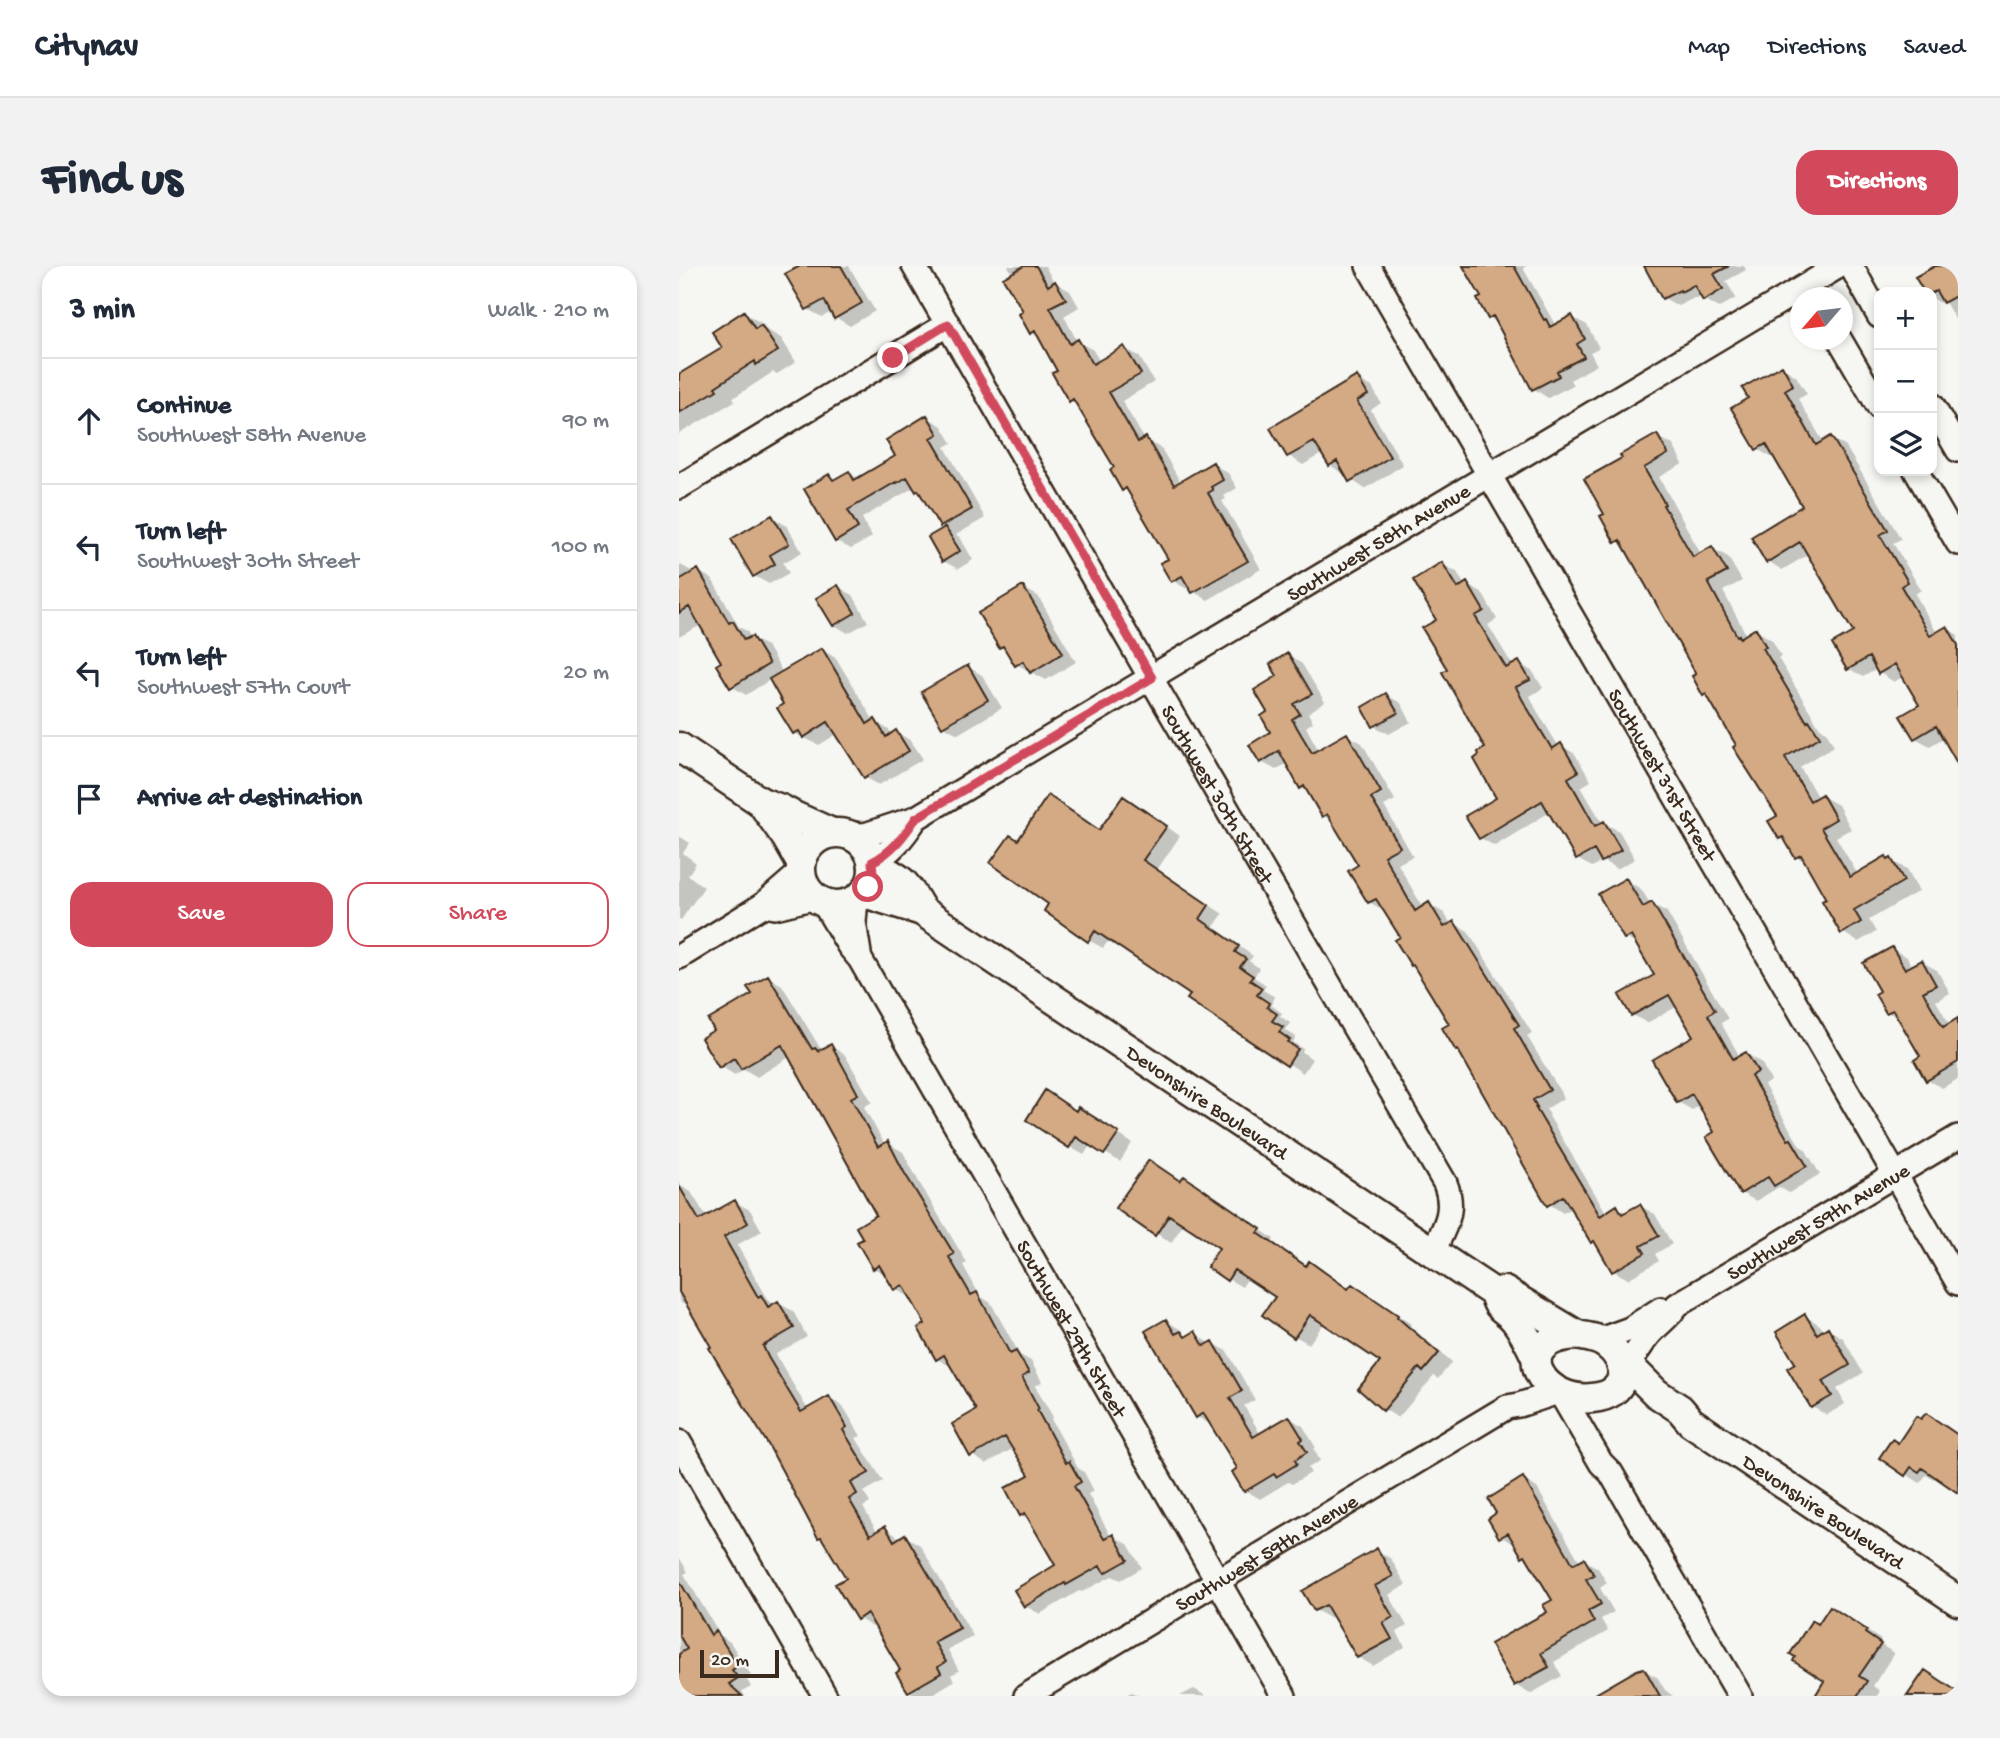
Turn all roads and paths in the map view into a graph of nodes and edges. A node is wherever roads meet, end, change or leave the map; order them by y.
1 (914, 266) edge
2 (1368, 266) edge
3 (1839, 266) edge
4 (1851, 266) edge
5 (1807, 282) edge
6 (1874, 307) edge
7 (948, 324) junction
8 (1846, 350) edge
9 (1874, 398) edge
10 (1937, 413) edge
11 (1958, 450) edge
12 (1490, 475) junction
13 (1919, 476) edge
14 (679, 487) edge
15 (1958, 543) edge
16 (1152, 678) junction
17 (679, 747) edge
18 (761, 802) junction
19 (916, 818) junction
20 (840, 834) junction
21 (873, 864) junction
22 (801, 868) junction
23 (860, 896) junction
24 (819, 900) junction
25 (763, 905) junction
26 (922, 912) junction
27 (679, 957) edge
28 (860, 959) junction
29 (1958, 1138) edge
30 (1896, 1176) junction
31 (1433, 1251) junction
32 (1958, 1283) edge
33 (1494, 1293) junction
34 (1677, 1305) junction
35 (1588, 1338) junction
36 (1536, 1360) junction
37 (1623, 1367) junction
38 (1559, 1393) junction
39 (1604, 1395) junction
40 (1507, 1406) junction
41 (1691, 1422) junction
42 (679, 1442) edge
43 (1611, 1474) junction
44 (1217, 1581) junction
45 (1958, 1601) edge
46 (825, 1696) edge
47 (1026, 1696) edge
48 (1284, 1696) edge
49 (1740, 1696) edge

1 - 7 street, Southwest 30th Street
2 - 12 street, Southwest 31st Street
3 - 5 street, Southwest 58th Avenue
4 - 6 street
5 - 12 street, Southwest 58th Avenue
7 - 14 street
7 - 16 street, Southwest 30th Street
8 - 9 street
10 - 11 street
12 - 16 street, Southwest 58th Avenue
12 - 30 street, Southwest 31st Street
13 - 15 street
16 - 19 street, Southwest 58th Avenue
16 - 31 street, Southwest 30th Street
17 - 18 street
18 - 20 street
18 - 22 street
19 - 20 street, Southwest 58th Avenue
19 - 21 street, Southwest 58th Avenue
20 - 21 street
20 - 22 street
21 - 23 street
21 - 26 street, Devonshire Boulevard
22 - 24 street
22 - 25 street
23 - 24 street
23 - 26 street, Devonshire Boulevard
23 - 28 street, Southwest 29th Street
24 - 25 street
24 - 28 street, Southwest 29th Street
25 - 27 street
26 - 31 street, Devonshire Boulevard
28 - 44 street, Southwest 29th Street
29 - 30 street, Southwest 59th Avenue
30 - 32 street, Southwest 31st Street
30 - 34 street, Southwest 59th Avenue
31 - 33 street, Devonshire Boulevard
33 - 35 street, Devonshire Boulevard
33 - 36 street, Devonshire Boulevard
34 - 35 street, Southwest 59th Avenue
34 - 37 street, Southwest 59th Avenue
35 - 36 street
35 - 37 street
36 - 38 street
36 - 40 street, Southwest 59th Avenue
37 - 39 street
37 - 41 street, Devonshire Boulevard
38 - 39 street
38 - 40 street, Southwest 59th Avenue
38 - 43 street
39 - 41 street, Devonshire Boulevard
39 - 43 street
40 - 44 street, Southwest 59th Avenue
41 - 45 street, Devonshire Boulevard
42 - 46 street
43 - 49 street
44 - 47 street, Southwest 59th Avenue
44 - 48 street, Southwest 29th Street

